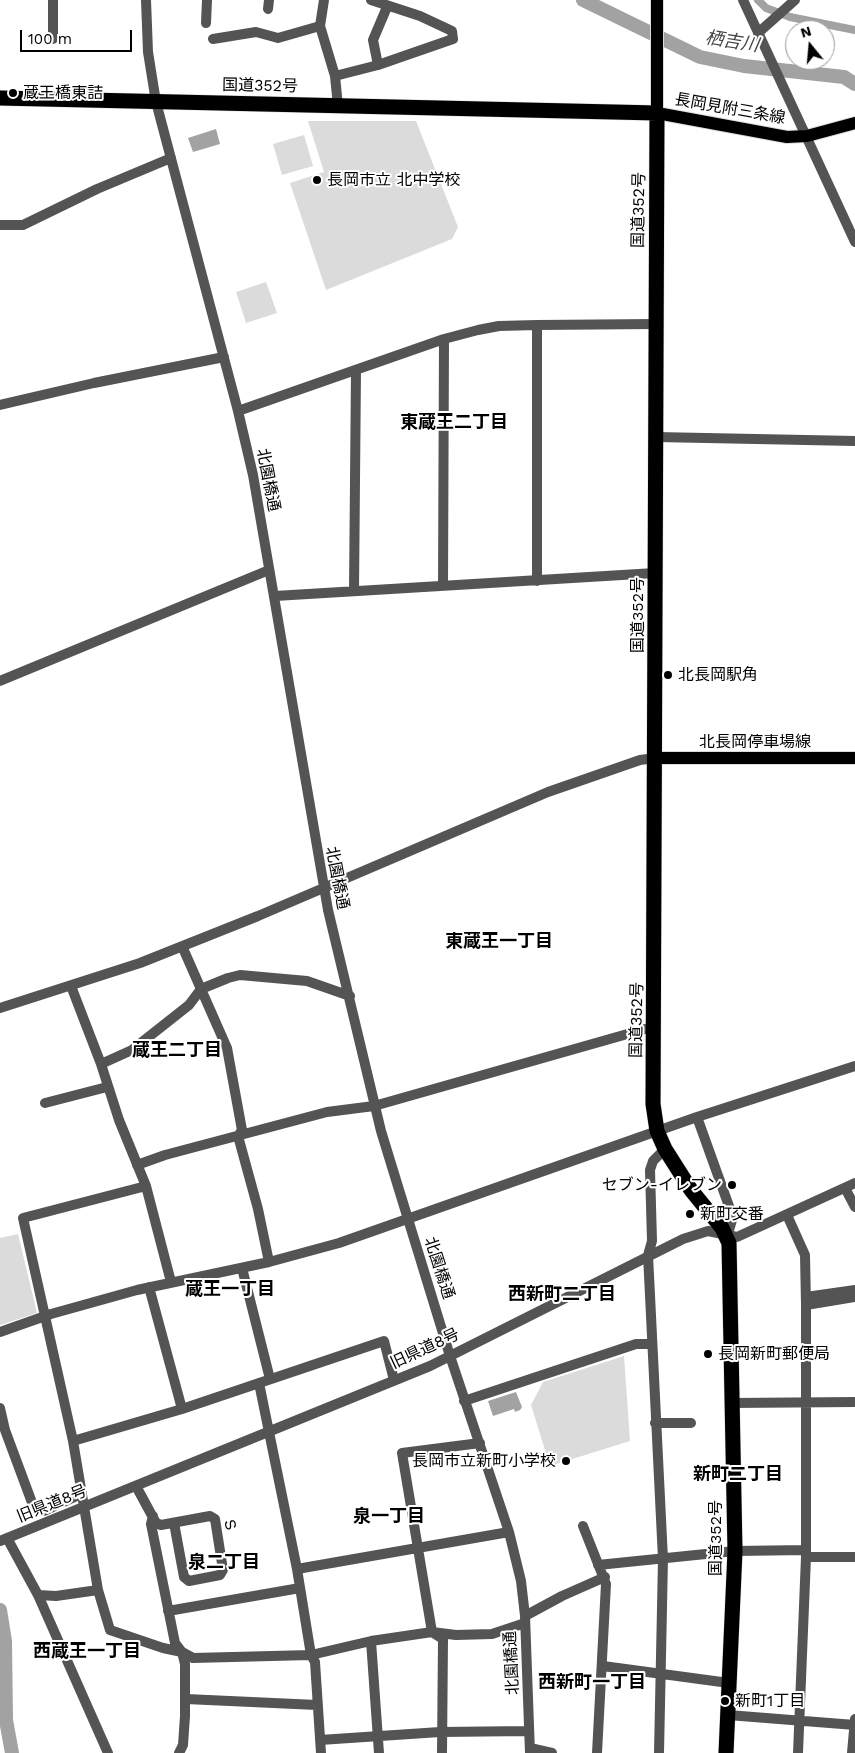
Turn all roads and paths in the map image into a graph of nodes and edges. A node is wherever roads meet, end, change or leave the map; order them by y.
1 (53, 0) edge
2 (146, 0) edge
3 (207, 0) edge
4 (324, 0) edge
5 (371, 0) edge
6 (743, 0) edge
7 (658, 1) edge
8 (791, 3) edge
9 (387, 7) junction
10 (206, 23) dead end
11 (320, 26) junction
12 (760, 36) junction
13 (53, 39) dead end
14 (213, 39) dead end
15 (378, 65) junction
16 (335, 76) junction
17 (0, 98) edge
18 (156, 102) junction
19 (338, 106) junction
20 (657, 113) junction
21 (855, 123) edge
22 (807, 136) junction
23 (171, 158) junction
24 (0, 224) edge
25 (855, 242) edge
26 (655, 324) junction
27 (537, 325) junction
28 (444, 339) junction
29 (224, 357) junction
30 (356, 370) junction
31 (0, 405) edge
32 (238, 411) junction
33 (656, 437) junction
34 (855, 440) edge
35 (269, 570) junction
36 (655, 573) junction
37 (537, 581) junction
38 (443, 586) junction
39 (354, 591) junction
40 (274, 596) junction
41 (0, 682) edge
42 (655, 758) junction
43 (855, 758) edge
44 (323, 888) junction
45 (182, 946) junction
46 (71, 986) junction
47 (201, 989) junction
48 (350, 996) junction
49 (0, 1008) edge
50 (655, 1029) junction
51 (101, 1064) junction
52 (855, 1066) edge
53 (108, 1087) junction
54 (45, 1103) dead end
55 (374, 1106) junction
56 (697, 1117) junction
57 (657, 1131) junction
58 (238, 1136) junction
59 (666, 1149) junction
60 (137, 1165) junction
61 (855, 1183) edge
62 (146, 1186) junction
63 (845, 1188) junction
64 (855, 1207) edge
65 (787, 1215) junction
66 (408, 1220) junction
67 (727, 1237) junction
68 (648, 1255) junction
69 (269, 1262) junction
70 (242, 1268) junction
71 (171, 1282) junction
72 (150, 1287) junction
73 (855, 1290) edge
74 (855, 1297) edge
75 (806, 1301) junction
76 (44, 1317) junction
77 (0, 1332) edge
78 (652, 1344) junction
79 (450, 1356) junction
80 (270, 1379) junction
81 (394, 1380) junction
82 (259, 1383) junction
83 (464, 1401) junction
84 (855, 1402) edge
85 (732, 1403) junction
86 (806, 1403) junction
87 (0, 1408) edge
88 (182, 1409) junction
89 (655, 1423) junction
90 (691, 1423) dead end
91 (268, 1433) junction
92 (73, 1441) junction
93 (480, 1443) junction
94 (136, 1486) junction
95 (81, 1494) junction
96 (84, 1508) junction
97 (153, 1516) junction
98 (174, 1523) junction
99 (583, 1526) dead end
100 (509, 1532) junction
101 (4, 1539) edge
102 (418, 1548) junction
103 (735, 1551) junction
104 (806, 1553) junction
105 (855, 1557) edge
106 (663, 1559) junction
107 (598, 1564) junction
108 (297, 1569) junction
109 (605, 1577) junction
110 (300, 1588) junction
111 (98, 1590) junction
112 (38, 1595) junction
113 (168, 1611) junction
114 (525, 1620) junction
115 (432, 1632) junction
116 (371, 1641) junction
117 (182, 1652) junction
118 (311, 1655) junction
119 (603, 1666) junction
120 (660, 1672) junction
121 (729, 1683) junction
122 (186, 1698) junction
123 (317, 1705) junction
124 (728, 1715) junction
125 (798, 1720) junction
126 (855, 1723) edge
127 (529, 1731) junction
128 (440, 1732) junction
129 (378, 1736) junction
130 (320, 1740) junction
131 (530, 1750) edge
132 (108, 1753) edge
133 (179, 1753) edge
134 (321, 1753) edge
135 (379, 1753) edge
136 (442, 1753) edge
137 (552, 1753) edge
138 (597, 1753) edge
139 (659, 1753) edge
140 (726, 1753) edge
141 (798, 1753) edge
142 (852, 1753) edge

1 - 13 street
2 - 18 street, 北園橋通
3 - 10 street
4 - 11 street
5 - 9 street
6 - 12 street
7 - 20 main road
8 - 12 street
9 - 15 street
9 - 15 street
11 - 14 street
11 - 16 street
12 - 22 street
15 - 16 street
16 - 19 street
17 - 18 highway, 国道352号
18 - 19 highway, 国道352号
18 - 23 street, 北園橋通
19 - 20 highway, 国道352号
20 - 22 main road, 長岡見附三条線
20 - 26 highway, 国道352号
21 - 22 main road, 長岡見附三条線
22 - 25 street
23 - 24 street
23 - 29 street, 北園橋通
26 - 27 street
26 - 33 highway, 国道352号
27 - 28 street
27 - 37 street
28 - 30 street
28 - 38 street
29 - 31 street
29 - 32 street, 北園橋通
30 - 32 street
30 - 39 street
32 - 35 street, 北園橋通
33 - 34 street
33 - 36 highway, 国道352号
35 - 40 street, 北園橋通
35 - 41 street
36 - 37 street
36 - 42 highway, 国道352号
37 - 38 street
38 - 39 street
39 - 40 street
40 - 44 street, 北園橋通
42 - 43 main road, 北長岡停車場線
42 - 44 street
42 - 50 highway, 国道352号
44 - 45 street
44 - 48 street, 北園橋通
45 - 46 street
45 - 47 street
46 - 49 street
46 - 51 street
47 - 48 street
47 - 51 street
47 - 58 street
48 - 55 street, 北園橋通
50 - 55 street
50 - 57 highway, 国道352号
51 - 53 street
52 - 56 street
53 - 54 street
53 - 60 street
55 - 58 street
55 - 66 street, 北園橋通
56 - 57 street
56 - 67 street
57 - 59 highway, 国道352号
57 - 66 street
58 - 60 street
58 - 69 street
59 - 67 highway, 国道352号
59 - 68 street
60 - 62 street
61 - 63 street, 旧県道8号
62 - 71 street
62 - 76 street
63 - 64 street
63 - 65 street, 旧県道8号
65 - 67 street, 旧県道8号
65 - 75 street
66 - 69 street
66 - 79 street, 北園橋通
67 - 68 street, 旧県道8号
67 - 85 highway, 国道352号
68 - 78 street
68 - 79 street, 旧県道8号
69 - 70 street
70 - 71 street
70 - 80 street
71 - 72 street
72 - 76 street
72 - 88 street
73 - 75 street
74 - 75 street
75 - 86 street
76 - 77 street
76 - 92 street
78 - 83 street
78 - 89 street
79 - 81 street, 旧県道8号
79 - 83 street, 北園橋通
80 - 81 street
80 - 82 street
81 - 91 street, 旧県道8号
82 - 88 street
82 - 91 street
83 - 93 street, 北園橋通
84 - 86 street
85 - 86 street
85 - 103 highway, 国道352号
86 - 104 street
87 - 95 street
88 - 92 street
89 - 90 street
89 - 106 street
91 - 94 street, 旧県道8号
91 - 108 street
92 - 95 street
93 - 100 street, 北園橋通
93 - 102 street
94 - 96 street, 旧県道8号
94 - 97 street
95 - 96 street
96 - 101 street, 旧県道8号
96 - 111 street
97 - 98 street, S
97 - 113 street
98 - 98 street, S
99 - 107 street
100 - 102 street
100 - 114 street, 北園橋通
101 - 112 street
102 - 108 street
102 - 115 street
103 - 104 street
103 - 106 street
103 - 121 highway, 国道352号
104 - 105 street
104 - 125 street
106 - 107 street
106 - 120 street
107 - 109 street
108 - 110 street
109 - 114 street
109 - 119 street
110 - 113 street
110 - 118 street
111 - 112 street
111 - 117 street
112 - 132 street
113 - 117 street
114 - 115 street
114 - 127 street, 北園橋通
115 - 116 street
115 - 128 street
116 - 118 street
116 - 129 street
117 - 118 street
117 - 122 street
118 - 123 street
119 - 120 street
119 - 138 street
120 - 121 street
120 - 139 street
121 - 124 highway, 国道352号
122 - 123 street
122 - 133 street
123 - 130 street
124 - 125 street
124 - 140 highway, 国道352号
125 - 126 street
125 - 141 street
126 - 142 street
127 - 128 street
127 - 131 street, 北園橋通
128 - 129 street
128 - 136 street
129 - 130 street
129 - 135 street
130 - 134 street
131 - 137 street

